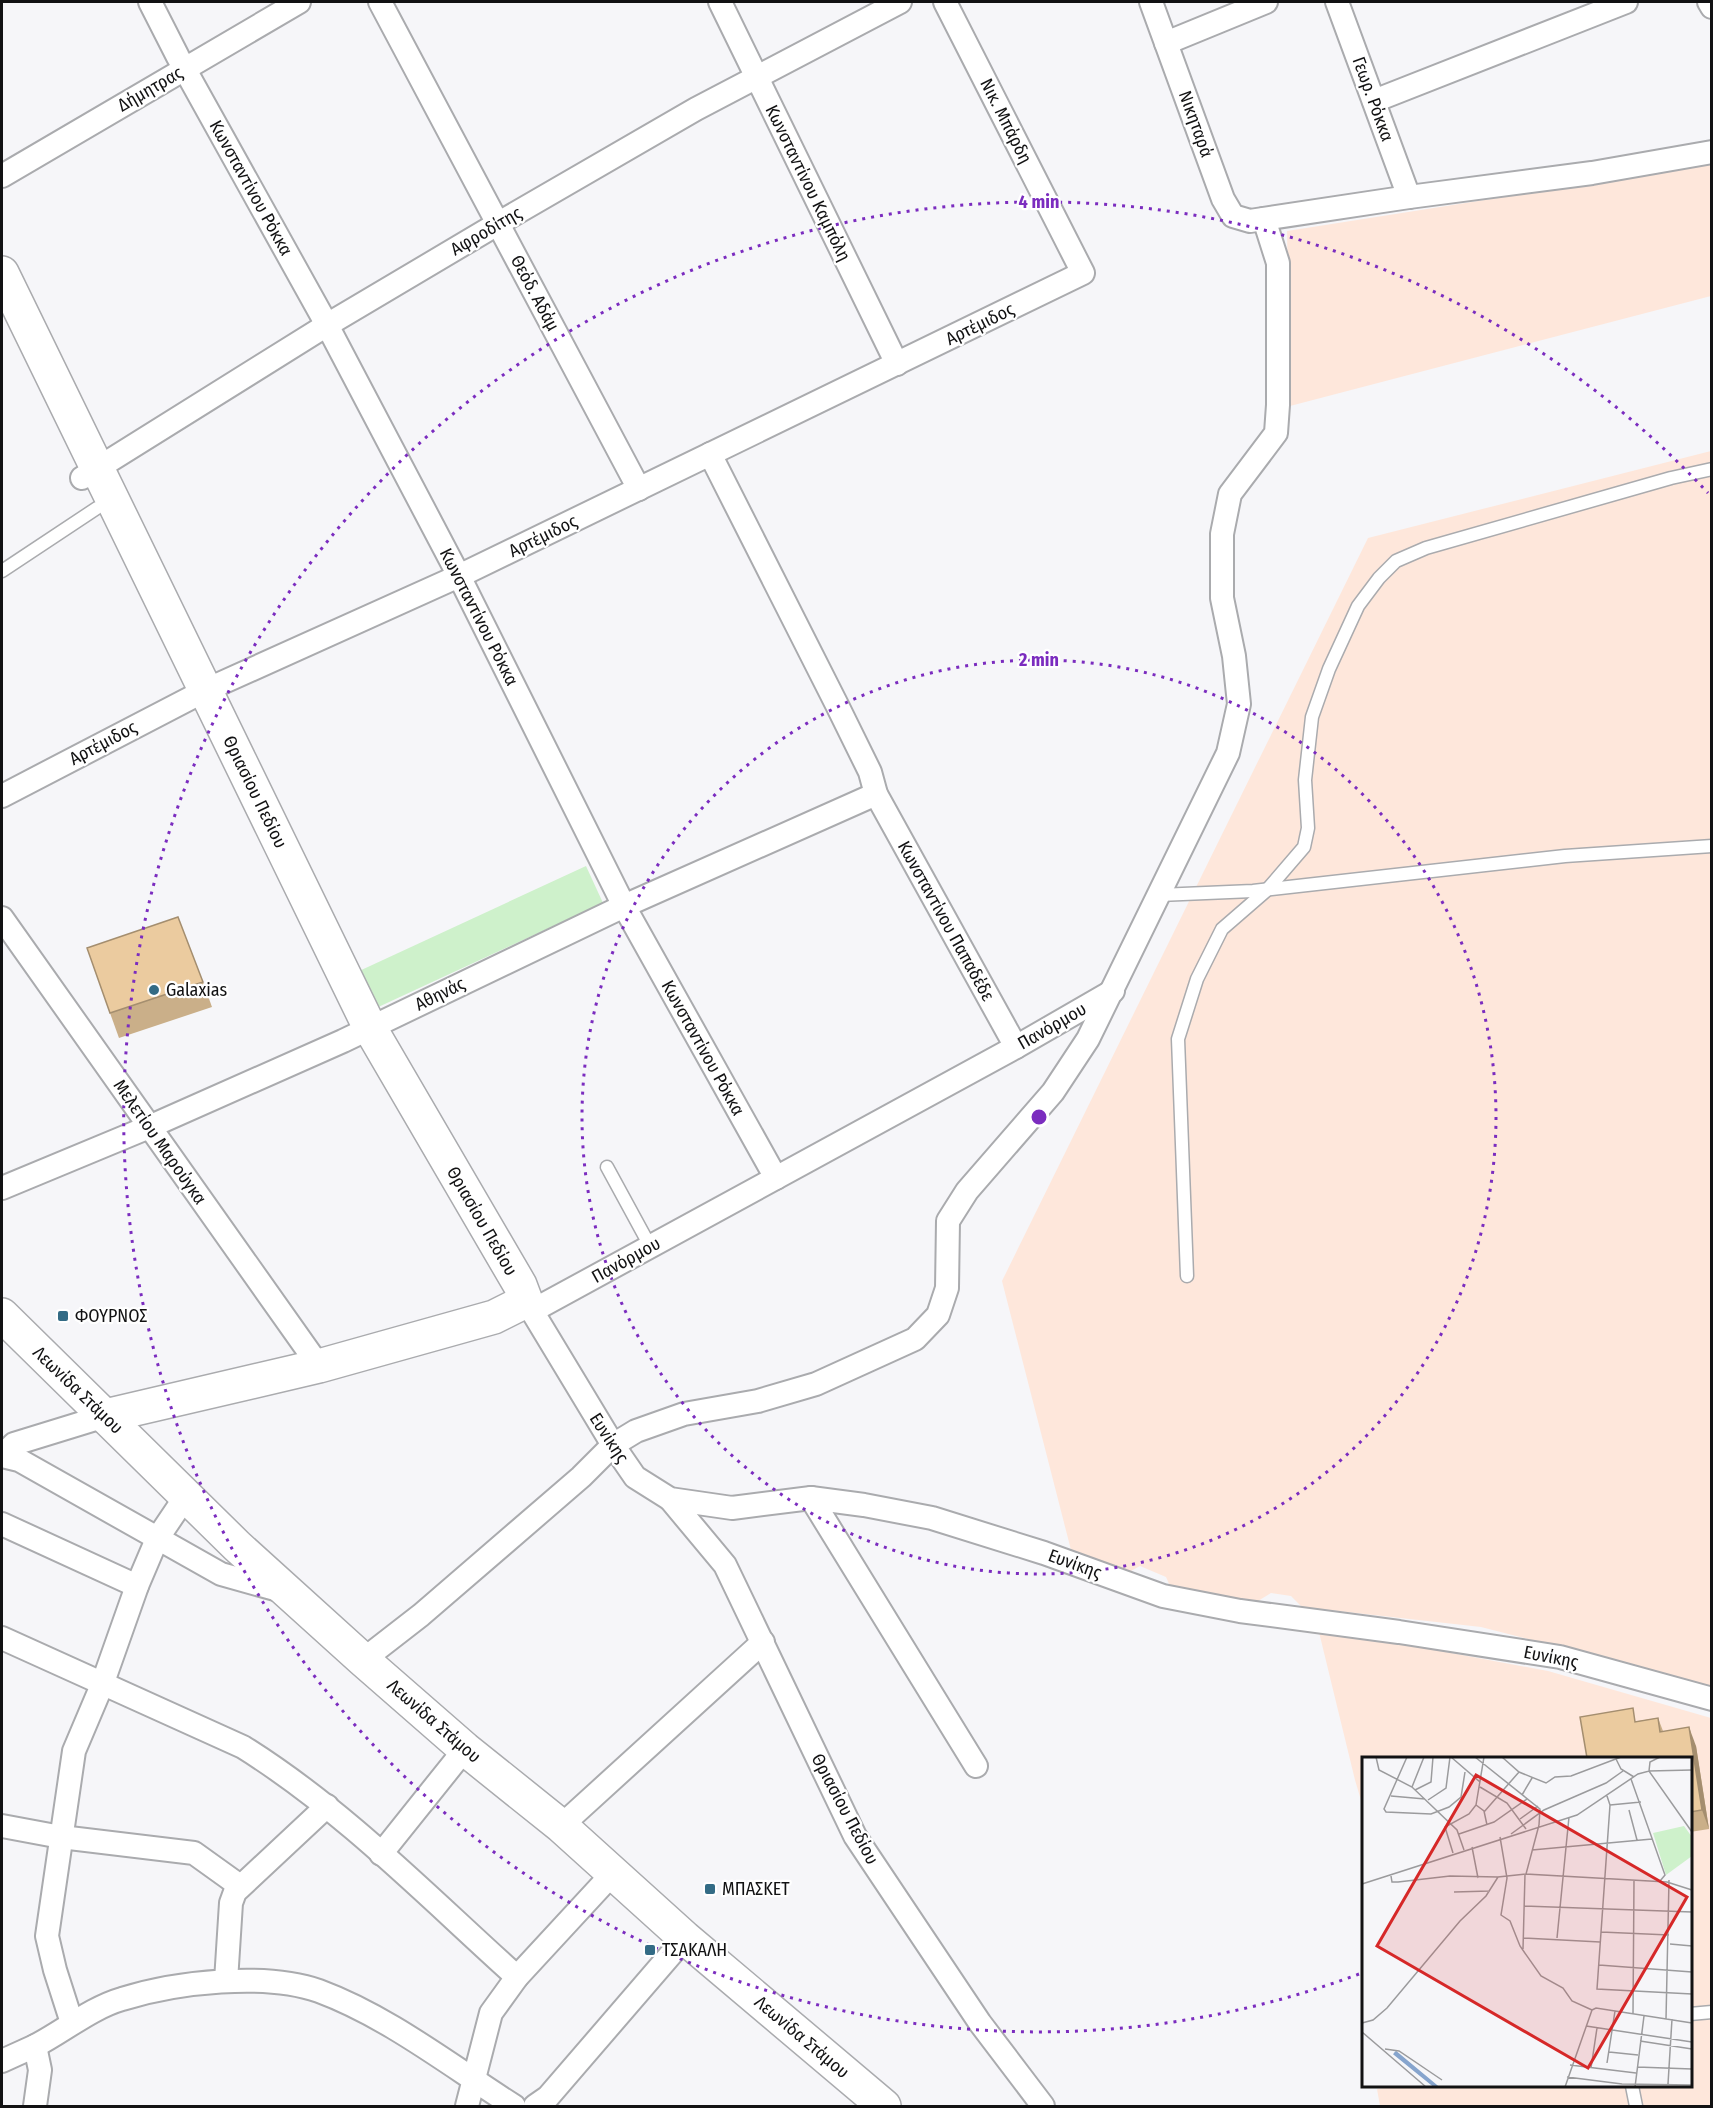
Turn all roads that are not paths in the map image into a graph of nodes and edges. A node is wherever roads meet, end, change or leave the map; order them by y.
1 (150, 2) edge
2 (298, 2) edge
3 (380, 2) edge
4 (720, 2) edge
5 (900, 2) edge
6 (945, 2) edge
7 (1150, 2) edge
8 (1266, 2) edge
9 (1337, 2) edge
10 (1626, 2) edge
11 (1709, 2) edge
12 (1712, 7) edge
13 (1166, 43) junction
14 (181, 63) junction
15 (756, 76) junction
16 (1374, 101) junction
17 (1712, 152) edge
18 (2, 176) edge
19 (1409, 197) junction
20 (1264, 219) junction
21 (499, 223) junction
22 (2, 273) edge
23 (1083, 273) joint
24 (2, 313) edge
25 (327, 325) junction
26 (897, 364) junction
27 (710, 454) junction
28 (1712, 469) edge
29 (90, 473) junction
30 (639, 489) junction
31 (97, 508) junction
32 (2, 572) edge
33 (459, 576) junction
34 (198, 694) junction
35 (876, 794) junction
36 (2, 796) edge
37 (1712, 846) edge
38 (1267, 890) junction
39 (1159, 895) junction
40 (624, 906) junction
41 (2, 918) edge
42 (1113, 991) junction
43 (362, 1032) junction
44 (1016, 1047) junction
45 (148, 1127) junction
46 (607, 1167) dead end
47 (776, 1178) junction
48 (2, 1188) edge
49 (650, 1246) junction
50 (1186, 1276) dead end
51 (523, 1307) junction
52 (2, 1315) edge
53 (319, 1366) junction
54 (105, 1416) junction
55 (613, 1445) junction
56 (2, 1456) edge
57 (186, 1496) junction
58 (811, 1498) junction
59 (670, 1499) junction
60 (2, 1524) edge
61 (157, 1539) junction
62 (137, 1586) junction
63 (290, 1594) junction
64 (2, 1638) edge
65 (763, 1642) junction
66 (363, 1660) junction
67 (102, 1684) junction
68 (1712, 1699) edge
69 (465, 1749) junction
70 (976, 1766) dead end
71 (327, 1806) junction
72 (2, 1826) edge
73 (561, 1826) junction
74 (61, 1837) junction
75 (381, 1854) junction
76 (614, 1872) junction
77 (240, 1886) junction
78 (685, 1938) junction
79 (517, 1977) junction
80 (226, 1981) junction
81 (1712, 2012) edge
82 (1692, 2014) edge
83 (72, 2023) junction
84 (35, 2046) junction
85 (2, 2061) edge
86 (474, 2081) junction
87 (1632, 2087) edge
88 (35, 2106) edge
89 (467, 2106) edge
90 (514, 2106) edge
91 (535, 2106) edge
92 (884, 2106) edge
93 (1043, 2106) edge
94 (1636, 2106) edge

1 - 14 street, Κωνσταντίνου Ρόκκα
2 - 14 street, Δήμητρας
3 - 21 street, Θεόδ. Αδάμ
4 - 15 street, Κωνσταντίνου Καμπόλη
5 - 15 street, Αφροδίτης
6 - 23 street, Νικ. Μπάρδη
7 - 13 street, Νικηταρά
8 - 13 street
9 - 16 street, Γεωρ. Ρόκκα
10 - 16 street
11 - 12 street
13 - 20 street, Νικηταρά
14 - 18 street, Δήμητρας
14 - 25 street, Κωνσταντίνου Ρόκκα
15 - 21 street, Αφροδίτης
15 - 26 street, Κωνσταντίνου Καμπόλη
16 - 19 street, Γεωρ. Ρόκκα
17 - 19 street
19 - 20 street
20 - 39 street
21 - 25 street, Αφροδίτης
21 - 30 street, Θεόδ. Αδάμ
22 - 29 main road, Θριασίου Πεδίου
23 - 26 street, Αρτέμιδος
24 - 29 main road, Θριασίου Πεδίου
25 - 29 street, Αφροδίτης
25 - 33 street, Κωνσταντίνου Ρόκκα
26 - 27 street, Αρτέμιδος
27 - 30 street, Αρτέμιδος
27 - 35 street, Κωνσταντίνου Παπαδέδε
28 - 38 lane
29 - 31 main road, Θριασίου Πεδίου
29 - 34 main road, Θριασίου Πεδίου
30 - 33 street, Αρτέμιδος
31 - 32 lane
31 - 34 main road, Θριασίου Πεδίου
33 - 34 street, Αρτέμιδος
33 - 40 street, Κωνσταντίνου Ρόκκα
34 - 36 street, Αρτέμιδος
34 - 43 main road, Θριασίου Πεδίου
35 - 40 street, Αθηνάς
35 - 44 street, Κωνσταντίνου Παπαδέδε
37 - 38 lane
38 - 39 lane
38 - 50 lane
39 - 42 street
40 - 43 street, Αθηνάς
40 - 47 street, Κωνσταντίνου Ρόκκα
41 - 45 street, Μελετίου Μαρούγκα
42 - 44 street, Πανόρμου
42 - 55 street
43 - 45 street, Αθηνάς
43 - 51 main road, Θριασίου Πεδίου
44 - 47 street, Πανόρμου
45 - 48 street, Αθηνάς
45 - 53 street, Μελετίου Μαρούγκα
46 - 49 lane
47 - 49 street, Πανόρμου
49 - 51 street, Πανόρμου
51 - 53 main road, Πανόρμου
51 - 55 street, Ευνίκης
52 - 54 main road, Λεωνίδα Στάμου
53 - 54 main road, Πανόρμου
54 - 56 street
54 - 57 main road, Λεωνίδα Στάμου
55 - 59 street, Ευνίκης
55 - 66 street
56 - 61 street
57 - 61 street
57 - 63 main road, Λεωνίδα Στάμου
58 - 59 street, Ευνίκης
58 - 68 street, Ευνίκης
58 - 70 street
59 - 65 street, Θριασίου Πεδίου
60 - 62 street
61 - 62 street
61 - 63 street
62 - 67 street
63 - 66 main road, Λεωνίδα Στάμου
64 - 67 street
65 - 73 street
65 - 93 street, Θριασίου Πεδίου
66 - 69 main road, Λεωνίδα Στάμου
67 - 71 street
67 - 74 street
69 - 73 main road, Λεωνίδα Στάμου
69 - 75 street
71 - 75 street
71 - 77 street
72 - 74 street
73 - 76 main road, Λεωνίδα Στάμου
74 - 77 street
74 - 83 street
75 - 79 street
76 - 78 main road, Λεωνίδα Στάμου
76 - 79 street
77 - 80 street
78 - 91 street
78 - 92 main road, Λεωνίδα Στάμου
79 - 86 street
80 - 83 street
80 - 86 street
81 - 82 lane
83 - 84 street
84 - 85 street
84 - 88 street
86 - 89 street
86 - 90 street
87 - 94 lane

